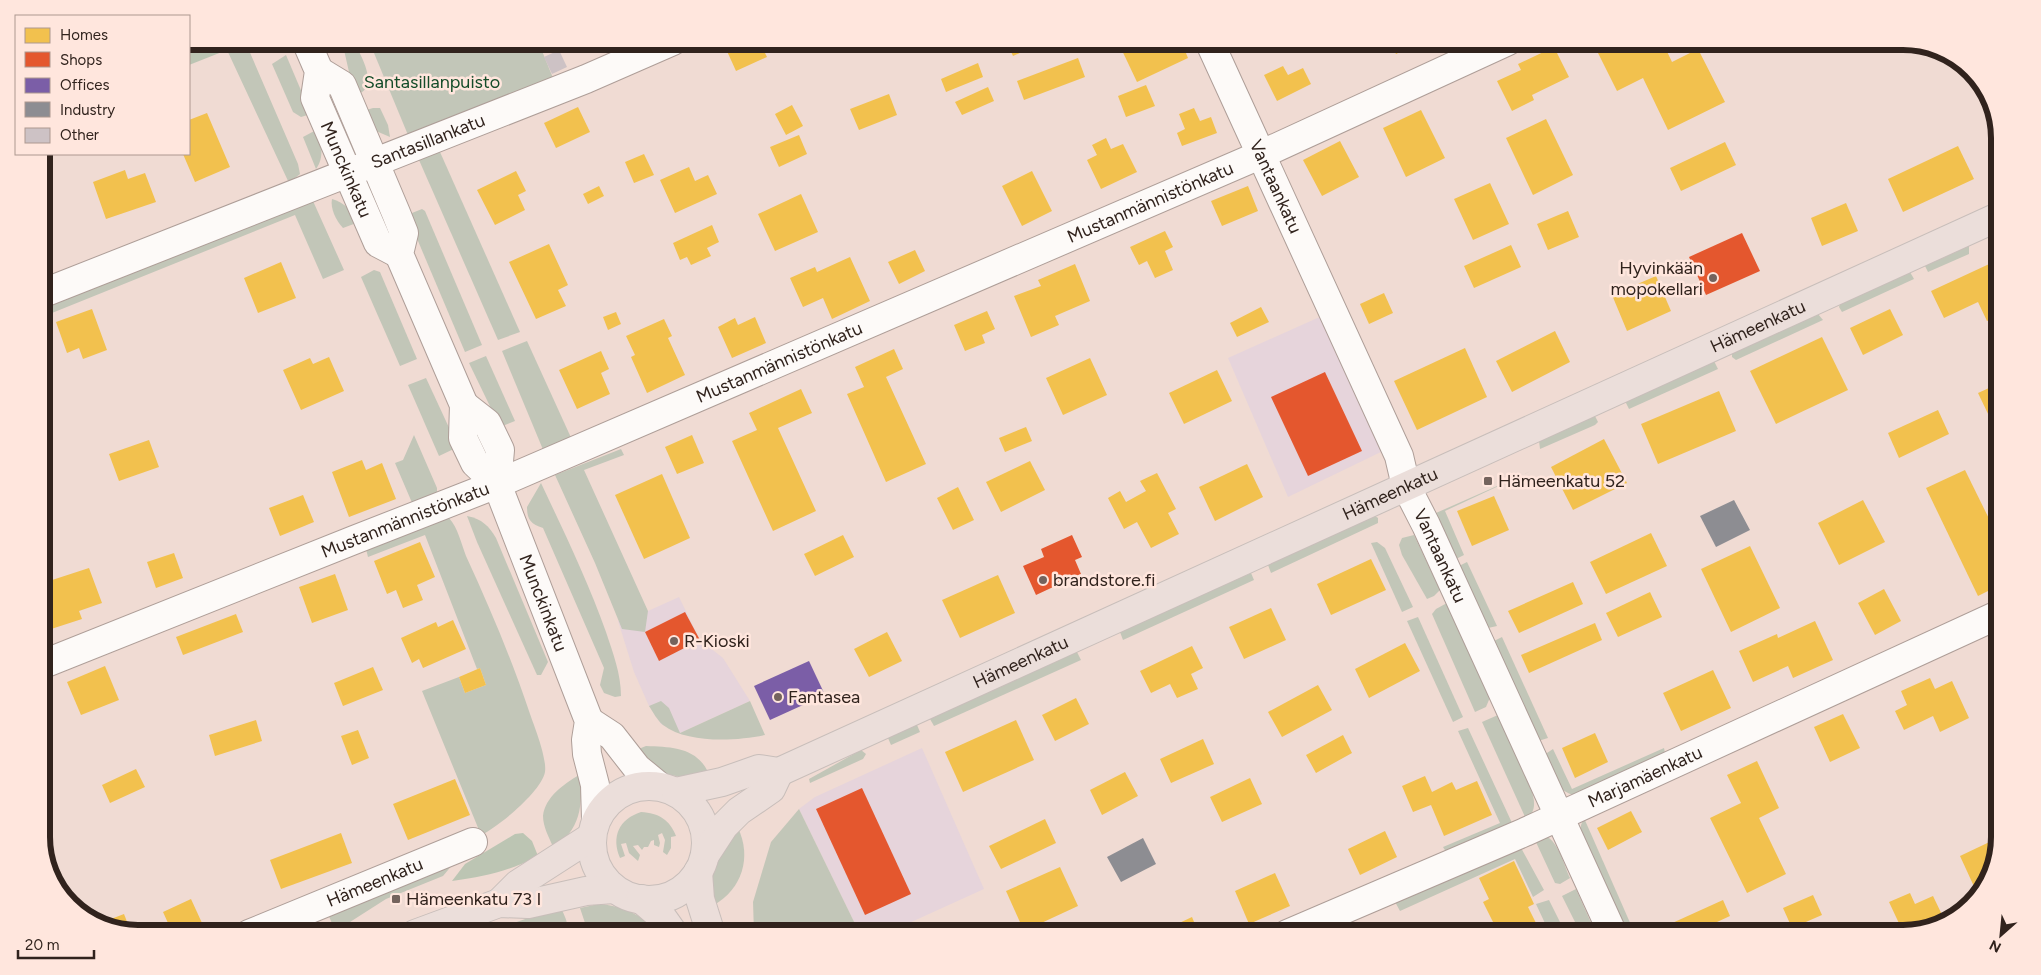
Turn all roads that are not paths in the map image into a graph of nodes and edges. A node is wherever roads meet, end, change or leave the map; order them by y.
1 (310, 50) edge
2 (653, 50) edge
3 (1213, 50) edge
4 (1488, 50) edge
5 (319, 71) junction
6 (1260, 155) junction
7 (374, 162) junction
8 (347, 173) junction
9 (1991, 220) edge
10 (399, 254) junction
11 (50, 291) edge
12 (497, 484) junction
13 (1406, 486) junction
14 (1991, 618) edge
15 (50, 662) edge
16 (589, 721) junction
17 (779, 772) junction
18 (668, 789) junction
19 (1558, 816) junction
20 (594, 828) junction
21 (473, 842) dead end
22 (702, 864) junction
23 (614, 889) junction
24 (641, 899) junction
25 (498, 903) junction
26 (271, 925) edge
27 (439, 925) edge
28 (668, 925) edge
29 (708, 925) edge
30 (1308, 925) edge
31 (1609, 925) edge

1 - 5 street
2 - 7 street, Santasillankatu
3 - 6 street, Vantaankatu
4 - 6 street, Mustanmännistönkatu
5 - 7 street, Munckinkatu
5 - 8 street, Munckinkatu
6 - 12 street, Mustanmännistönkatu
6 - 13 street, Vantaankatu
7 - 8 street, Santasillankatu
7 - 10 street, Munckinkatu
8 - 10 street, Munckinkatu
8 - 11 street, Santasillankatu
9 - 13 main road, Hämeenkatu
10 - 12 street, Munckinkatu
12 - 15 street, Mustanmännistönkatu
12 - 16 street, Munckinkatu
13 - 17 main road, Hämeenkatu
13 - 19 street, Vantaankatu
14 - 19 street, Marjamäenkatu
16 - 18 street
16 - 20 street, Munckinkatu
17 - 18 main road, Hämeenkatu
17 - 22 main road
18 - 20 main road
18 - 22 main road
19 - 30 street, Marjamäenkatu
19 - 31 street, Vantaankatu
20 - 23 main road
20 - 25 main road
21 - 26 street, Hämeenkatu
22 - 24 main road
22 - 29 main road
23 - 24 main road
23 - 25 main road
24 - 28 main road
25 - 27 main road

